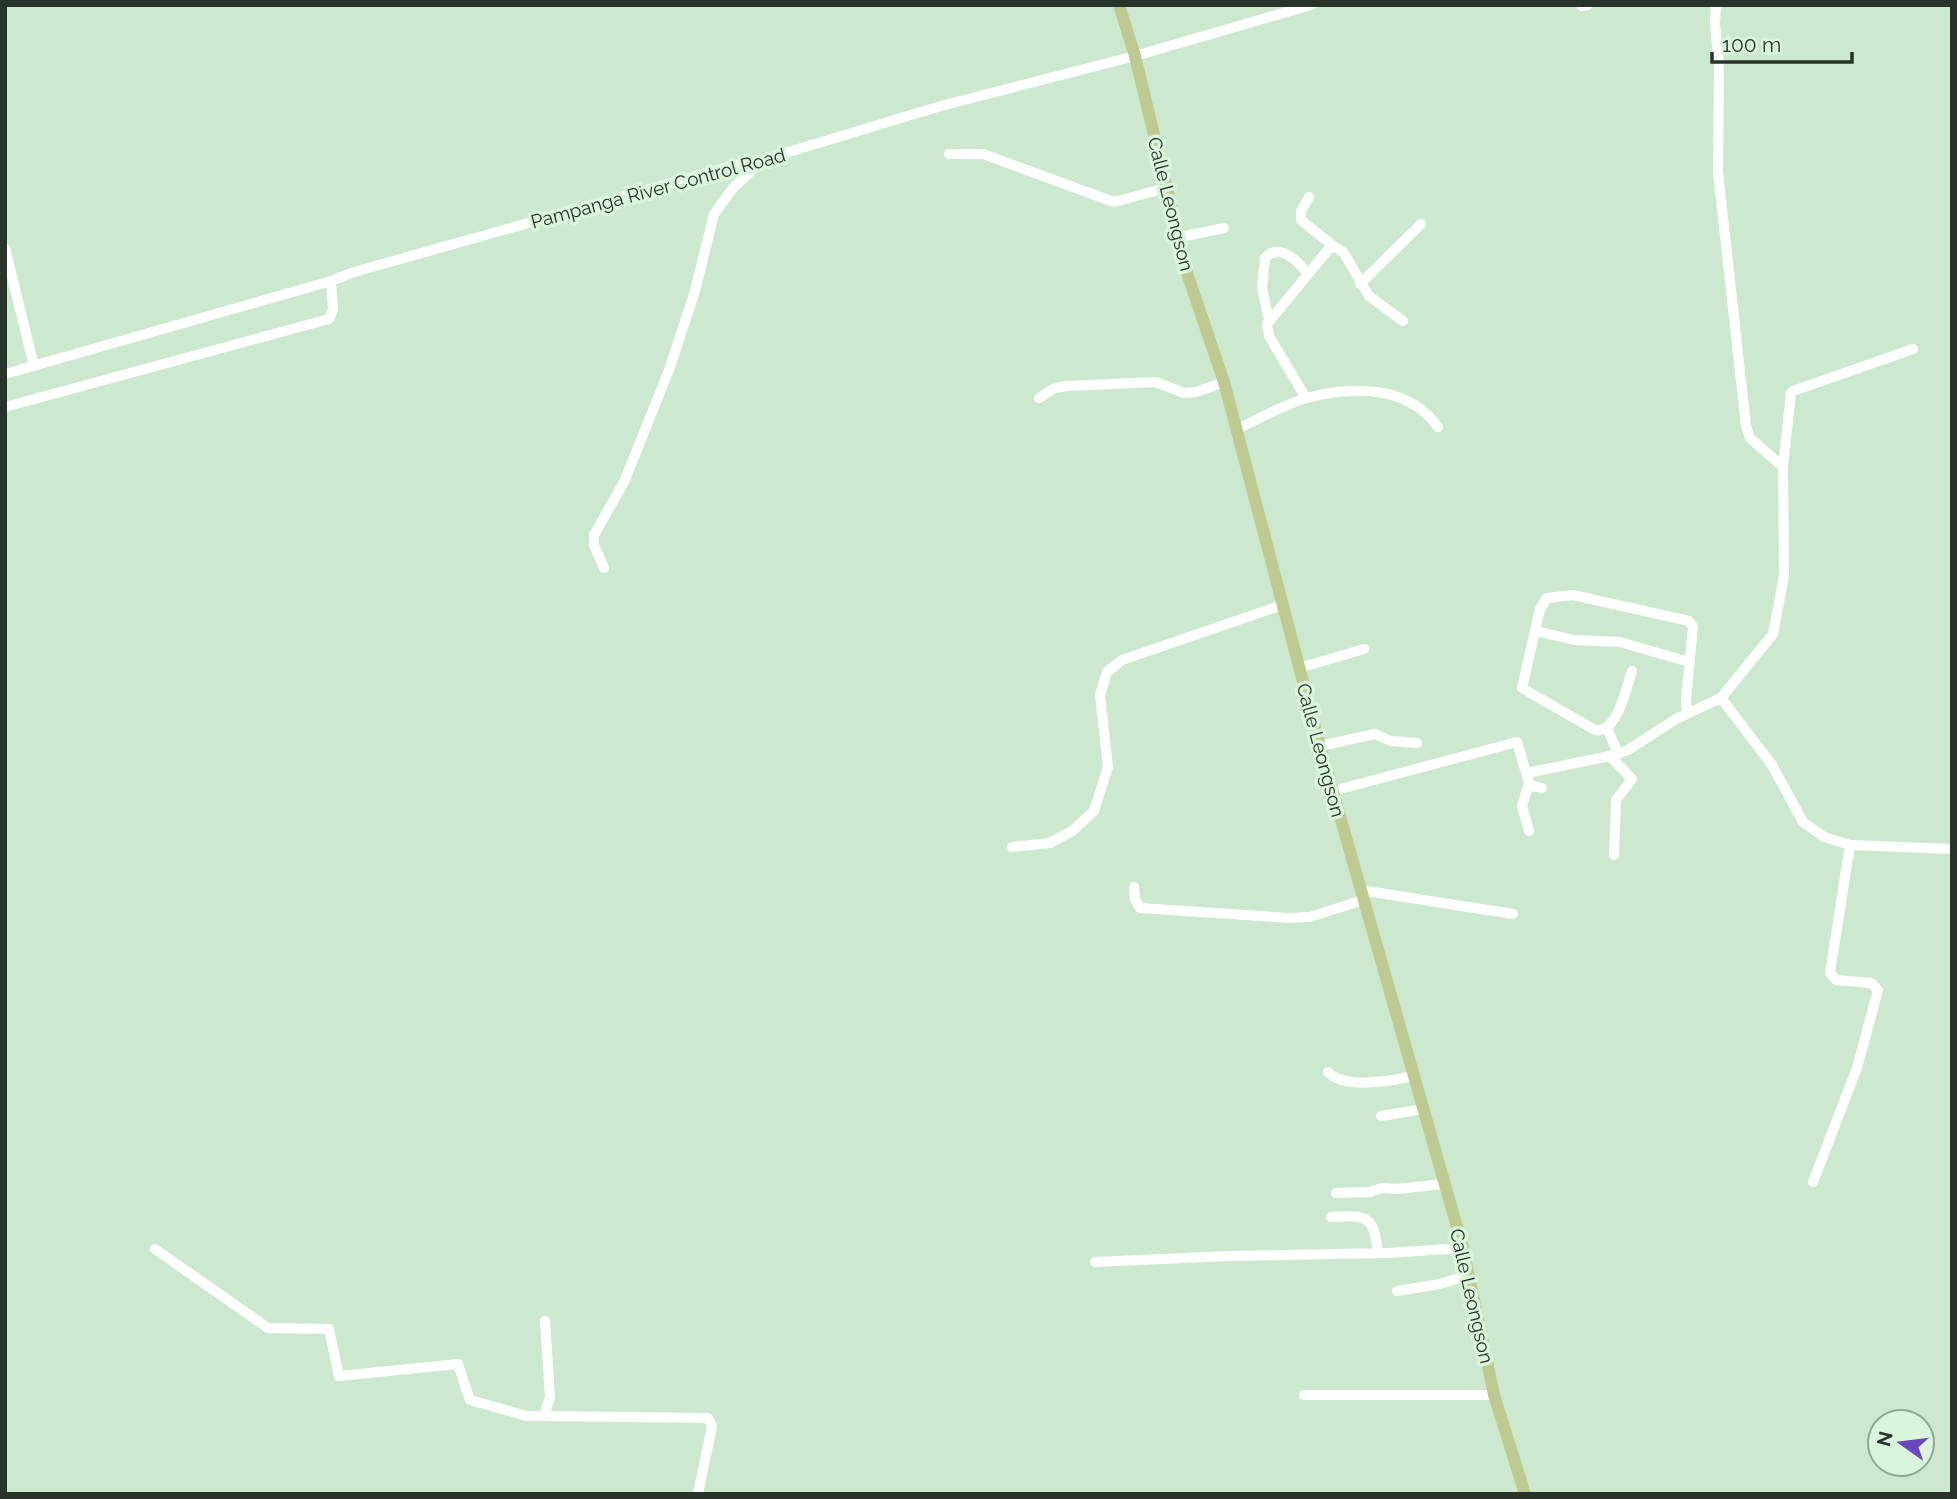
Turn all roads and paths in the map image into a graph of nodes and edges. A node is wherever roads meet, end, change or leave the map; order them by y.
1 (1119, 5) edge
2 (1311, 5) edge
3 (1588, 5) edge
4 (1716, 5) edge
5 (1582, 6) edge
6 (1135, 57) junction
7 (949, 154) dead end
8 (762, 160) junction
9 (1166, 188) junction
10 (1309, 197) dead end
11 (1422, 224) dead end
12 (1224, 228) dead end
13 (1180, 237) junction
14 (1332, 245) junction
15 (5, 248) edge
16 (1307, 273) junction
17 (331, 281) junction
18 (1360, 284) junction
19 (1269, 320) junction
20 (1403, 321) dead end
21 (1913, 349) dead end
22 (34, 366) junction
23 (5, 374) edge
24 (1224, 382) junction
25 (1039, 398) dead end
26 (1306, 398) junction
27 (5, 407) edge
28 (1438, 427) dead end
29 (1237, 429) junction
30 (1783, 467) junction
31 (604, 568) dead end
32 (1282, 605) junction
33 (1536, 631) junction
34 (1364, 649) dead end
35 (1689, 662) junction
36 (1298, 668) junction
37 (1632, 671) dead end
38 (1721, 698) junction
39 (1687, 713) junction
40 (1607, 728) junction
41 (1417, 743) dead end
42 (1320, 746) junction
43 (1614, 755) junction
44 (1528, 778) junction
45 (1542, 788) dead end
46 (1333, 791) junction
47 (1529, 831) dead end
48 (1850, 845) junction
49 (1012, 847) dead end
50 (1952, 849) edge
51 (1614, 855) dead end
52 (1134, 887) dead end
53 (1362, 895) junction
54 (1513, 914) dead end
55 (1328, 1072) dead end
56 (1415, 1076) junction
57 (1424, 1109) junction
58 (1381, 1116) dead end
59 (1813, 1182) dead end
60 (1444, 1184) junction
61 (1336, 1193) dead end
62 (1331, 1217) dead end
63 (1463, 1248) junction
64 (155, 1249) dead end
65 (1378, 1254) junction
66 (1095, 1262) dead end
67 (1469, 1275) junction
68 (1397, 1291) dead end
69 (545, 1321) dead end
70 (1304, 1395) dead end
71 (1494, 1395) junction
72 (544, 1416) junction
73 (698, 1494) edge
74 (1525, 1494) edge

1 - 6 main road, Calle Leongson
2 - 6 street, Pampanga River Control Road
3 - 5 street
4 - 30 street
6 - 8 street, Pampanga River Control Road
6 - 9 main road, Calle Leongson
7 - 9 street
8 - 17 street, Pampanga River Control Road
8 - 31 street
9 - 13 main road, Calle Leongson
10 - 14 street
11 - 18 street
12 - 13 street
13 - 24 main road, Calle Leongson
14 - 16 street
14 - 18 street
15 - 22 street
16 - 19 street
16 - 19 street
17 - 22 street, Pampanga River Control Road
17 - 27 street
18 - 20 street
19 - 26 street
21 - 30 street
22 - 23 street, Pampanga River Control Road
24 - 25 street
24 - 29 main road, Calle Leongson
26 - 28 street
26 - 29 street
29 - 32 main road, Calle Leongson
30 - 38 street
32 - 36 main road, Calle Leongson
32 - 49 street
33 - 35 street
33 - 35 street
33 - 40 street
34 - 36 street
35 - 39 street
36 - 42 main road, Calle Leongson
37 - 40 street
38 - 39 street
38 - 48 street
39 - 43 street
40 - 43 street
41 - 42 street
42 - 46 main road, Calle Leongson
43 - 44 street
43 - 51 street
44 - 45 street
44 - 46 street
44 - 47 street
46 - 53 main road, Calle Leongson
48 - 50 street
48 - 59 street
52 - 53 street
53 - 54 street
53 - 56 main road, Calle Leongson
55 - 56 street
56 - 57 main road, Calle Leongson
57 - 58 street
57 - 60 main road, Calle Leongson
60 - 61 street
60 - 63 main road, Calle Leongson
62 - 65 street
63 - 65 street
63 - 67 main road, Calle Leongson
64 - 72 street
65 - 66 street
67 - 68 street
67 - 71 main road, Calle Leongson
69 - 72 street
70 - 71 street
71 - 74 main road, Calle Leongson
72 - 73 street

